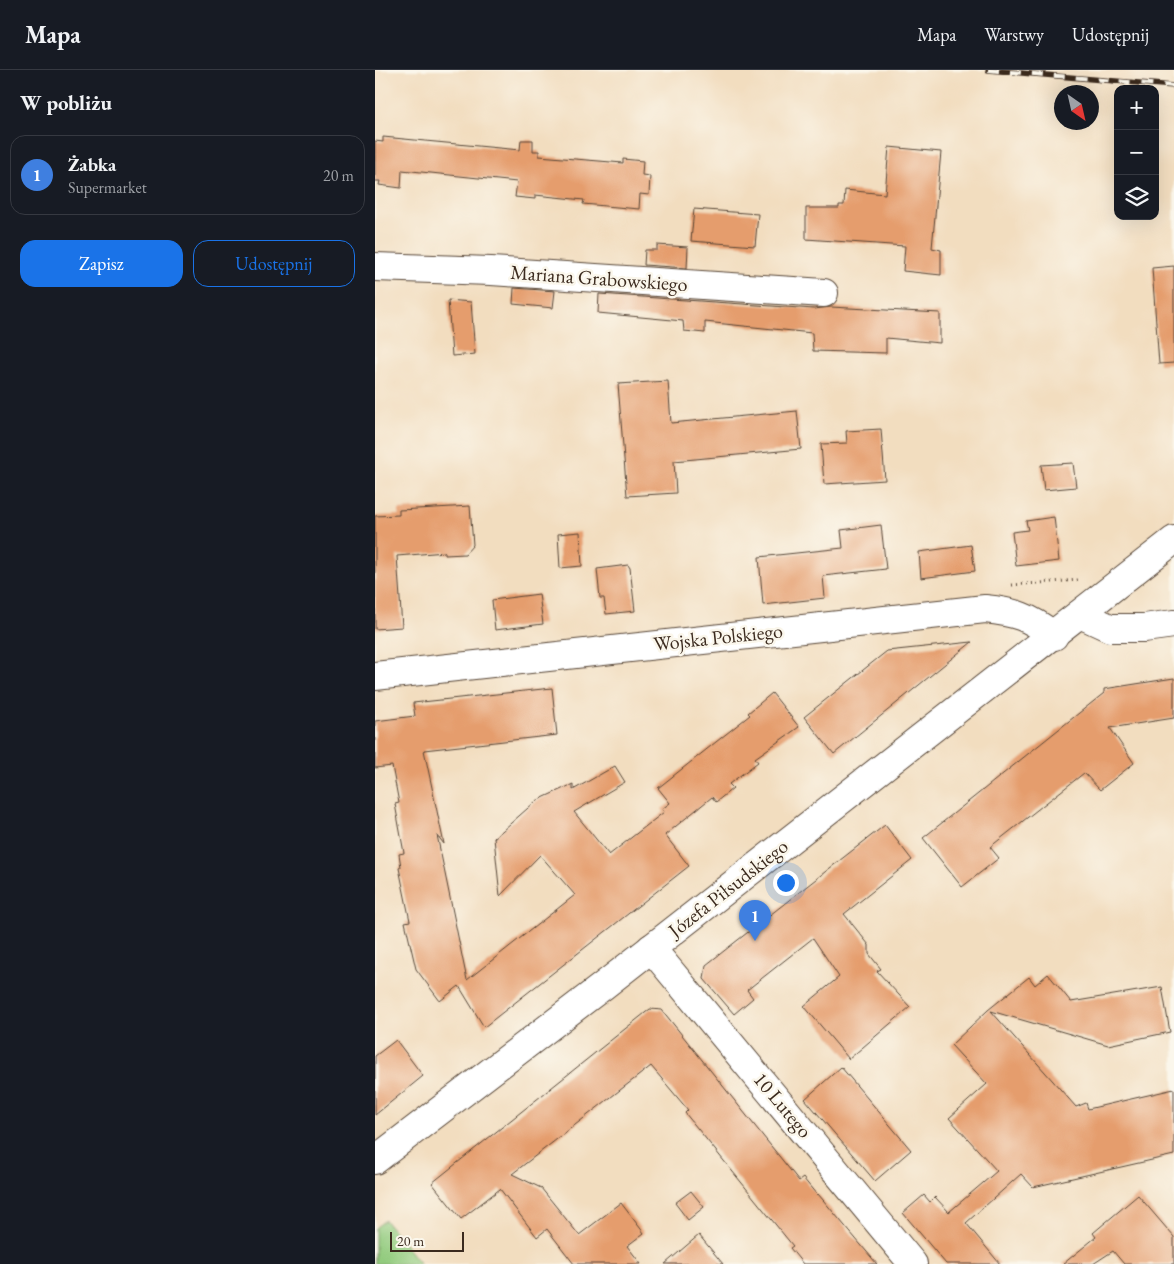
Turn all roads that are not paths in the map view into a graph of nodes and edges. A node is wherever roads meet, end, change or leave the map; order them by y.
1 (375, 267) edge
2 (824, 293) dead end
3 (1174, 540) edge
4 (1080, 614) junction
5 (1174, 624) edge
6 (1054, 636) junction
7 (375, 676) edge
8 (651, 948) junction
9 (375, 1160) edge
10 (913, 1264) edge

1 - 2 street, Mariana Grabowskiego
3 - 4 street, Józefa Piłsudskiego
4 - 5 street
4 - 6 street, Józefa Piłsudskiego
6 - 7 street, Wojska Polskiego
6 - 8 street, Józefa Piłsudskiego
8 - 9 street, Józefa Piłsudskiego
8 - 10 street, 10 Lutego

